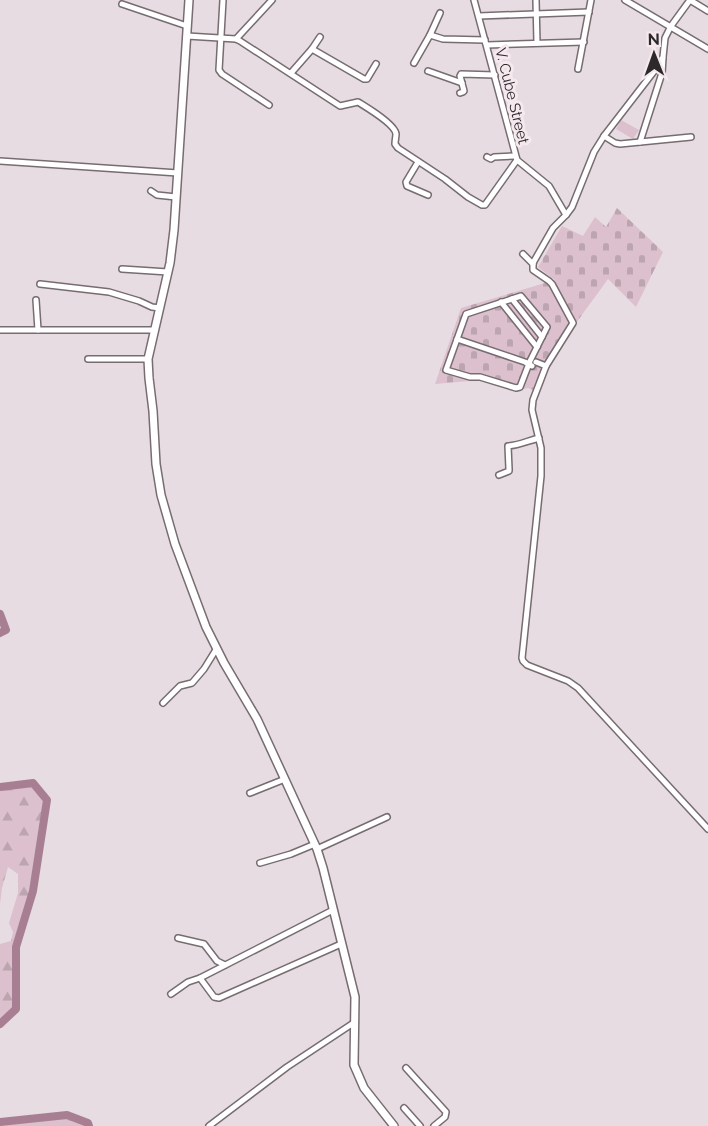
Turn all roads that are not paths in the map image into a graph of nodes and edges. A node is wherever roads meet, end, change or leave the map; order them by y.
1 (189, 0) edge
2 (224, 0) edge
3 (272, 0) edge
4 (474, 0) edge
5 (537, 0) edge
6 (591, 0) edge
7 (625, 0) edge
8 (638, 0) edge
9 (690, 0) edge
10 (122, 4) dead end
11 (634, 6) junction
12 (708, 11) edge
13 (589, 12) junction
14 (440, 13) dead end
15 (537, 14) junction
16 (479, 16) junction
17 (187, 26) junction
18 (670, 26) junction
19 (430, 35) junction
20 (187, 36) junction
21 (320, 37) dead end
22 (221, 39) junction
23 (236, 39) junction
24 (486, 42) junction
25 (584, 42) junction
26 (537, 43) junction
27 (312, 49) junction
28 (708, 49) edge
29 (663, 57) junction
30 (414, 63) dead end
31 (376, 64) dead end
32 (578, 69) dead end
33 (428, 72) dead end
34 (291, 73) junction
35 (495, 75) junction
36 (462, 82) junction
37 (460, 93) dead end
38 (269, 105) dead end
39 (604, 136) junction
40 (691, 137) dead end
41 (640, 142) junction
42 (487, 157) dead end
43 (516, 158) junction
44 (0, 161) edge
45 (418, 162) junction
46 (178, 173) junction
47 (151, 191) dead end
48 (428, 195) dead end
49 (176, 197) junction
50 (566, 215) junction
51 (523, 254) dead end
52 (533, 264) junction
53 (123, 269) dead end
54 (168, 272) junction
55 (40, 284) dead end
56 (512, 299) junction
57 (36, 300) dead end
58 (501, 302) junction
59 (160, 308) junction
60 (0, 330) edge
61 (38, 330) junction
62 (154, 330) junction
63 (542, 337) junction
64 (457, 339) junction
65 (537, 347) junction
66 (88, 358) dead end
67 (148, 359) junction
68 (532, 364) junction
69 (545, 368) junction
70 (539, 438) junction
71 (500, 475) dead end
72 (217, 648) junction
73 (164, 703) dead end
74 (285, 779) junction
75 (250, 793) dead end
76 (387, 818) dead end
77 (708, 829) edge
78 (316, 847) junction
79 (260, 863) dead end
80 (333, 910) junction
81 (178, 938) dead end
82 (341, 944) junction
83 (225, 965) junction
84 (200, 978) junction
85 (171, 994) dead end
86 (355, 1022) junction
87 (406, 1068) dead end
88 (404, 1108) dead end
89 (209, 1126) edge
90 (394, 1126) edge
91 (420, 1126) edge
92 (434, 1126) edge

1 - 17 street
2 - 22 street
3 - 23 street
4 - 16 street, V. Cube Street
5 - 15 street
6 - 13 street
7 - 11 street
8 - 11 street
9 - 12 street
9 - 18 street
10 - 17 street
11 - 18 street
13 - 15 street
13 - 25 street
14 - 19 street
15 - 16 street
15 - 26 street
16 - 24 street, V. Cube Street
17 - 20 street
18 - 28 street
18 - 29 street
19 - 24 street
19 - 30 street
20 - 22 street
20 - 46 street
21 - 27 street
22 - 23 street
22 - 38 street
23 - 34 street
24 - 26 street
24 - 35 street, V. Cube Street
25 - 26 street
25 - 32 street
27 - 31 street
27 - 34 street
29 - 39 street
29 - 41 street
33 - 36 street
34 - 45 street
35 - 36 street
35 - 43 street, V. Cube Street
36 - 37 street
39 - 41 street
39 - 50 street
40 - 41 street
42 - 43 street
43 - 45 street
43 - 50 street, V. Cube Street
44 - 46 street
45 - 48 street
46 - 49 street
47 - 49 street
49 - 54 street
50 - 52 street
51 - 52 street
52 - 69 street
53 - 54 street
54 - 59 street
55 - 59 street
56 - 58 street
56 - 63 street
56 - 63 street
57 - 61 street
58 - 64 street
58 - 65 street
59 - 62 street
60 - 61 street
61 - 62 street
62 - 67 street
63 - 65 street
64 - 68 street
64 - 68 street
65 - 68 street
66 - 67 street
67 - 72 street
68 - 69 street
69 - 70 street
70 - 71 street
70 - 77 street
72 - 73 street
72 - 74 street
74 - 75 street
74 - 78 street
76 - 78 street
78 - 79 street
78 - 80 street
80 - 82 street
80 - 83 street
81 - 83 street
82 - 84 street
82 - 86 street
83 - 84 street
84 - 85 street
86 - 89 street
86 - 90 street
87 - 92 street
88 - 91 street

